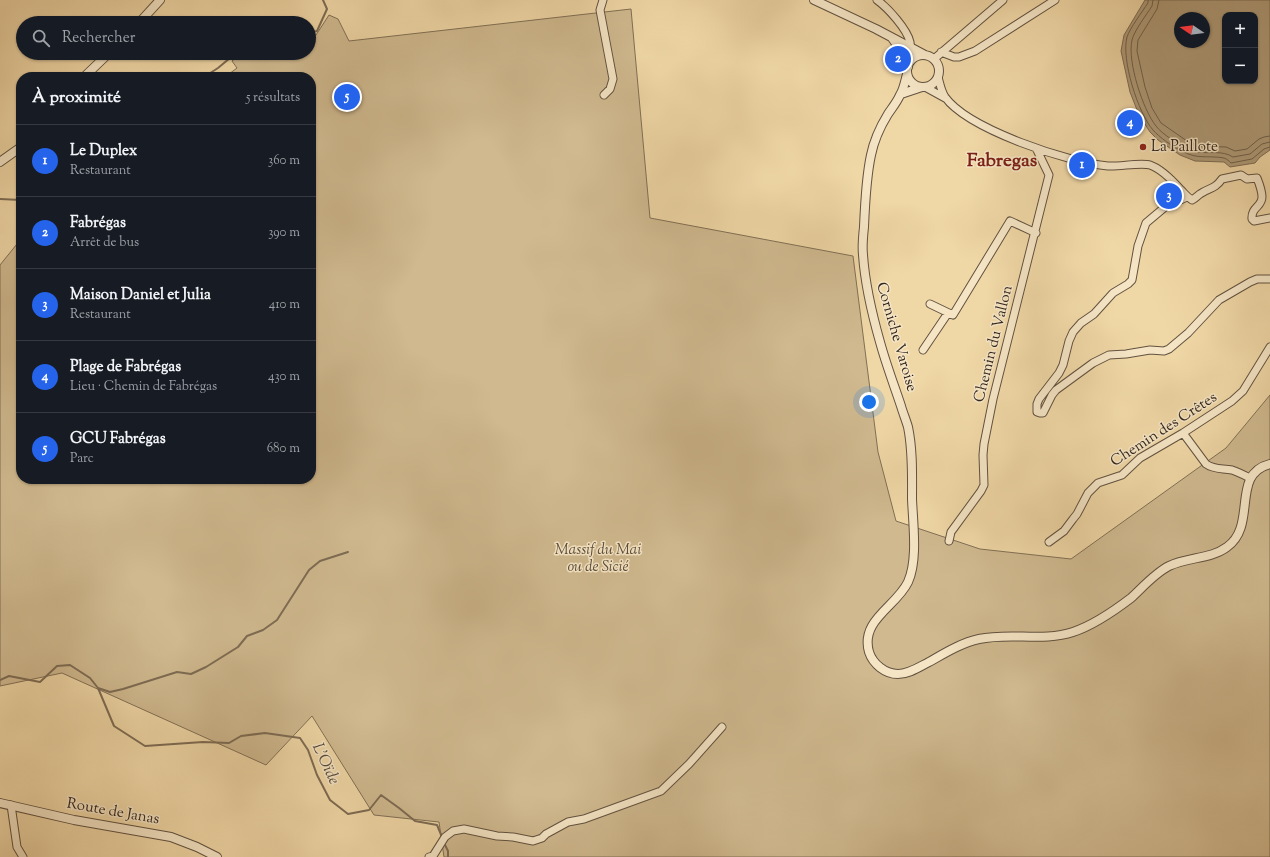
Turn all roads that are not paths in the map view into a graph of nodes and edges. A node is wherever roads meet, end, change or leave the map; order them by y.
1 (160, 0) edge
2 (603, 0) edge
3 (814, 0) edge
4 (877, 0) edge
5 (1003, 0) edge
6 (1055, 0) edge
7 (886, 2) edge
8 (146, 16) edge
9 (891, 37) junction
10 (910, 46) junction
11 (941, 52) junction
12 (925, 55) junction
13 (934, 59) junction
14 (102, 60) edge
15 (909, 67) junction
16 (89, 72) edge
17 (938, 77) junction
18 (923, 87) junction
19 (901, 94) junction
20 (604, 95) dead end
21 (945, 98) junction
22 (1036, 148) junction
23 (16, 151) edge
24 (0, 162) edge
25 (1190, 198) junction
26 (1270, 218) edge
27 (1036, 233) junction
28 (1270, 279) edge
29 (930, 304) dead end
30 (948, 313) junction
31 (1270, 347) edge
32 (923, 350) dead end
33 (1183, 433) junction
34 (1270, 464) edge
35 (1250, 478) junction
36 (949, 541) dead end
37 (1049, 542) dead end
38 (722, 726) dead end
39 (0, 803) edge
40 (11, 805) junction
41 (23, 857) edge
42 (217, 857) edge
43 (429, 857) edge

1 - 8 street
2 - 20 street
3 - 9 street
4 - 7 street
5 - 11 street
6 - 11 street
7 - 10 street
9 - 10 street
9 - 15 street
10 - 12 street
10 - 15 street
11 - 13 street
12 - 13 street
12 - 15 street
13 - 17 street
14 - 16 street
15 - 18 street
15 - 19 street, Corniche Varoise
17 - 18 street
17 - 21 street
18 - 19 street
18 - 21 street
19 - 35 street, Corniche Varoise
21 - 22 street
22 - 25 street
22 - 27 street, Chemin du Vallon
23 - 24 street
25 - 26 street
25 - 28 street
27 - 30 street
27 - 36 street, Chemin du Vallon
29 - 30 street
30 - 32 street
31 - 33 street, Chemin des Crêtes
33 - 35 street
33 - 37 street, Chemin des Crêtes
34 - 35 street
38 - 43 street
39 - 40 street, Route de Janas
40 - 41 street
40 - 42 street, Route de Janas

